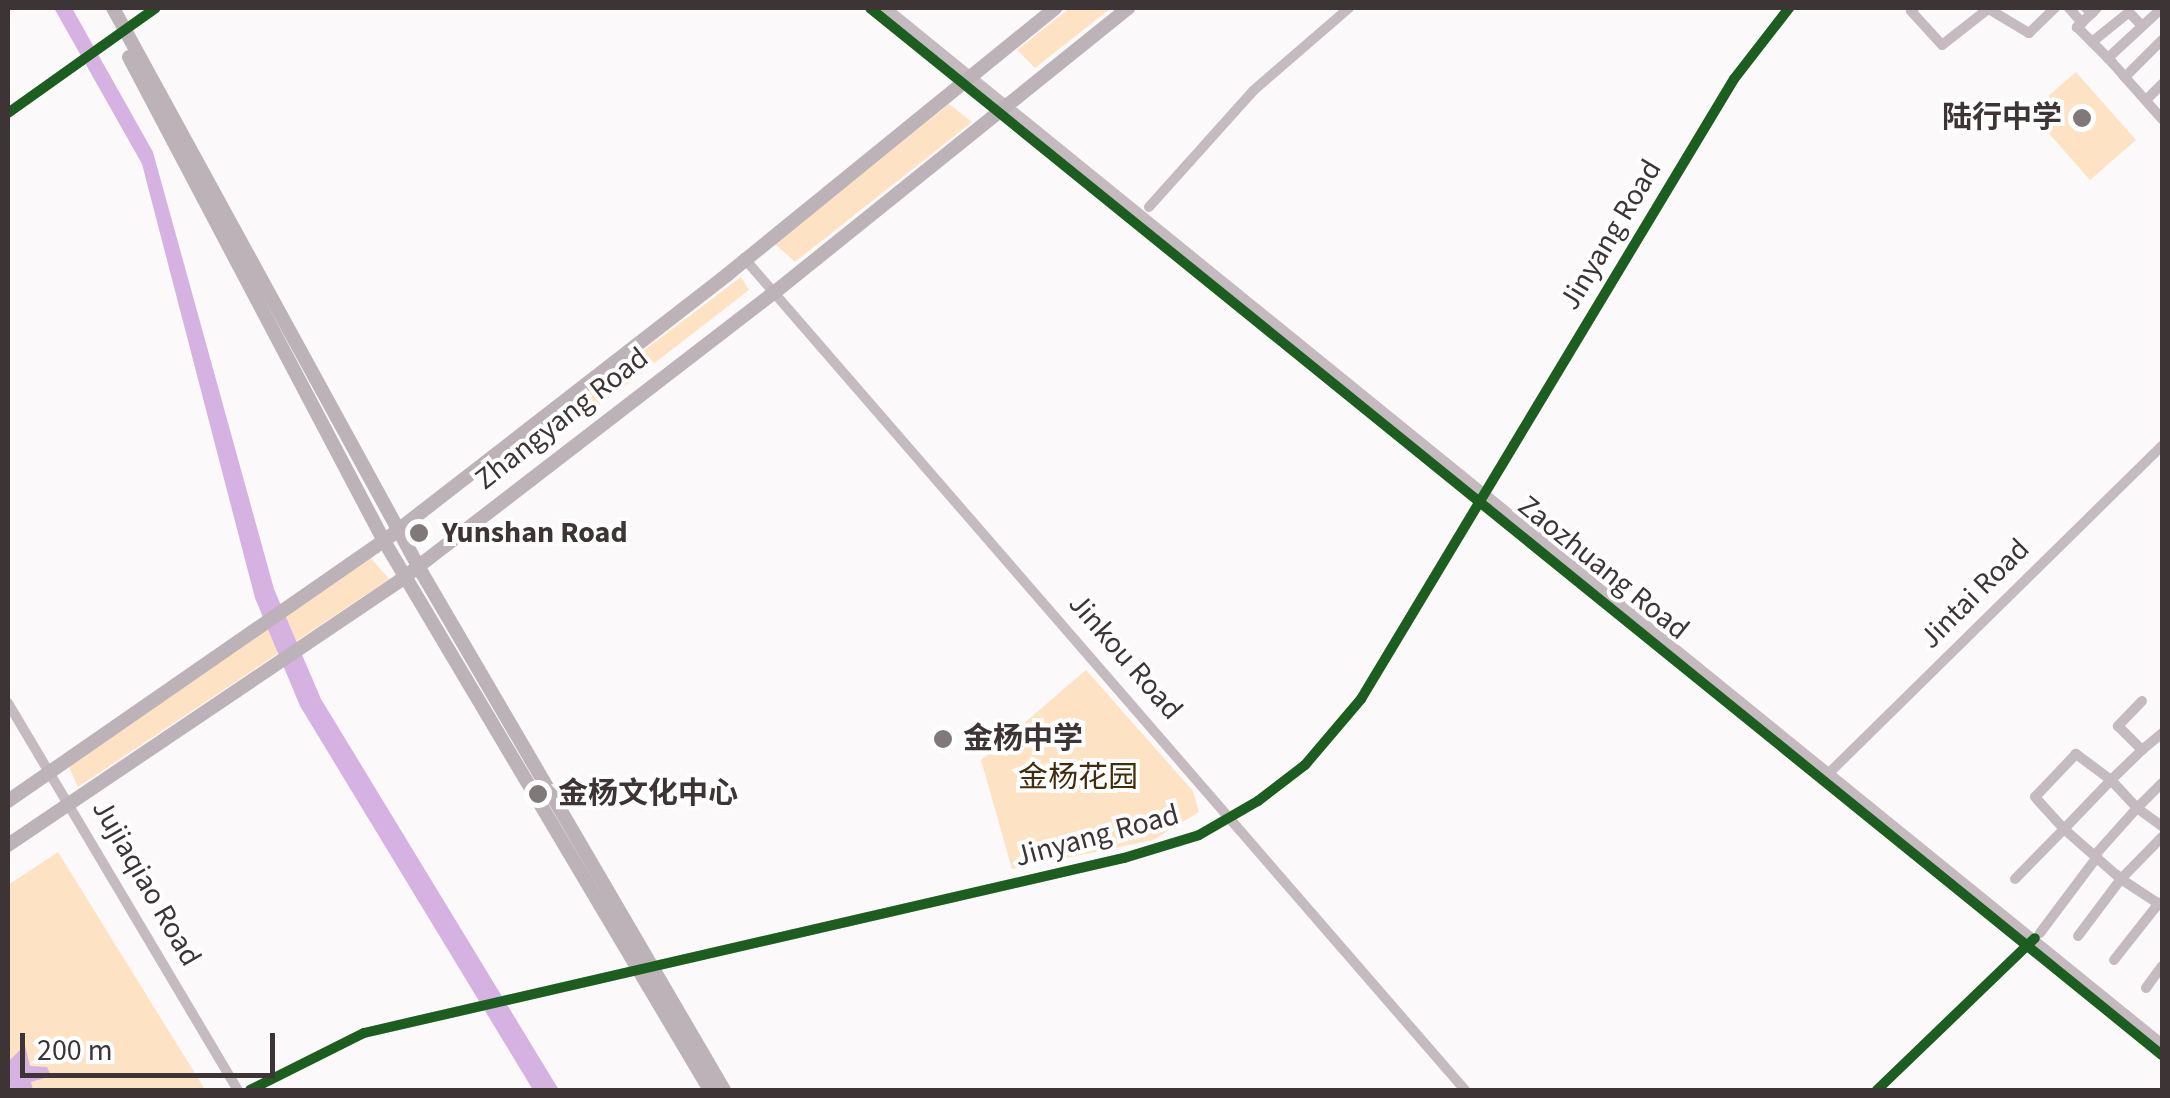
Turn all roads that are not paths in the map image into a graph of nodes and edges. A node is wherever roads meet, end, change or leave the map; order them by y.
1 (103, 8) edge
2 (113, 8) edge
3 (156, 8) edge
4 (870, 8) edge
5 (886, 8) edge
6 (1055, 8) edge
7 (1128, 8) edge
8 (1348, 8) edge
9 (1789, 8) edge
10 (1914, 8) edge
11 (1988, 8) edge
12 (2054, 8) edge
13 (2069, 8) edge
14 (2162, 8) edge
15 (2092, 9) edge
16 (2082, 23) junction
17 (2142, 26) junction
18 (115, 34) junction
19 (2162, 40) edge
20 (2092, 42) junction
21 (2108, 58) junction
22 (2125, 76) junction
23 (965, 77) junction
24 (2162, 84) edge
25 (2146, 100) junction
26 (1008, 108) junction
27 (8, 113) edge
28 (2162, 119) edge
29 (1149, 208) dead end
30 (744, 258) junction
31 (775, 292) junction
32 (2162, 446) edge
33 (1484, 496) junction
34 (398, 530) junction
35 (384, 540) junction
36 (412, 570) junction
37 (2142, 701) dead end
38 (8, 703) edge
39 (2160, 740) edge
40 (2142, 750) junction
41 (50, 773) junction
42 (1827, 775) junction
43 (2111, 780) junction
44 (2162, 783) edge
45 (8, 800) edge
46 (70, 803) junction
47 (2137, 808) junction
48 (1232, 818) junction
49 (2162, 826) edge
50 (2064, 829) junction
51 (2162, 838) edge
52 (8, 845) edge
53 (2095, 855) junction
54 (2015, 879) dead end
55 (2121, 879) junction
56 (2161, 903) edge
57 (2078, 936) dead end
58 (2034, 939) junction
59 (2114, 960) dead end
60 (2162, 966) edge
61 (645, 968) junction
62 (2146, 988) dead end
63 (2162, 1044) edge
64 (2162, 1056) edge
65 (238, 1090) edge
66 (250, 1090) edge
67 (710, 1090) edge
68 (724, 1090) edge
69 (1465, 1090) edge
70 (1877, 1090) edge

1 - 18 main road
2 - 18 main road
3 - 18 street
4 - 23 street, Zaozhuang Road
5 - 23 street, Zaozhuang Road
6 - 23 main road, Zhangyang Road
7 - 26 main road, Zhangyang Road
8 - 29 street
9 - 33 street, Jinyang Road
10 - 11 street
11 - 12 street
13 - 16 street
14 - 17 street
15 - 16 street
16 - 20 street
17 - 20 street
17 - 21 street
18 - 27 street
18 - 34 main road
18 - 35 main road
19 - 22 street
20 - 21 street
21 - 22 street
22 - 25 street
23 - 26 street, Zaozhuang Road
23 - 30 main road, Zhangyang Road
24 - 25 street
25 - 28 street
26 - 31 main road, Zhangyang Road
26 - 33 street, Zaozhuang Road
30 - 31 street, Jinkou Road
30 - 34 main road, Zhangyang Road
31 - 36 main road, Zhangyang Road
31 - 48 street, Jinkou Road
32 - 42 street, Jintai Road
33 - 42 street, Zaozhuang Road
33 - 48 street, Jinyang Road
34 - 35 main road, Zhangyang Road
34 - 36 main road
35 - 36 main road
35 - 41 main road, Zhangyang Road
36 - 46 main road, Zhangyang Road
36 - 61 main road
37 - 40 street
38 - 41 street, Jujiaqiao Road
39 - 40 street
40 - 43 street
41 - 45 main road, Zhangyang Road
41 - 46 street, Jujiaqiao Road
42 - 58 street, Zaozhuang Road
43 - 47 street
43 - 50 street
43 - 50 street
44 - 47 street
46 - 52 main road, Zhangyang Road
46 - 65 street, Jujiaqiao Road
47 - 49 street
47 - 53 street
48 - 61 street, Jinyang Road
48 - 69 street, Jinkou Road
50 - 53 street
50 - 54 street
51 - 55 street
53 - 55 street
53 - 58 street
55 - 56 street
55 - 57 street
56 - 59 street
58 - 63 street, Zaozhuang Road
58 - 64 street, Zaozhuang Road
58 - 70 street
60 - 62 street
61 - 66 street, Jinyang Road
61 - 67 main road
61 - 68 main road

